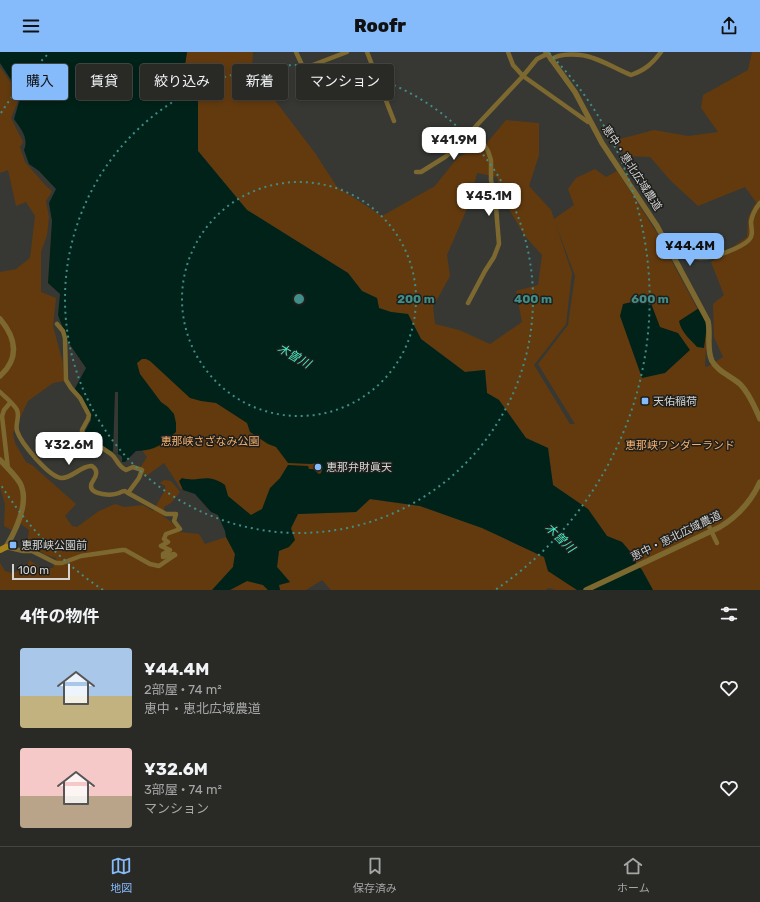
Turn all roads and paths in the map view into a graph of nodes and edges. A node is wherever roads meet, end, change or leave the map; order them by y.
1 (296, 52) edge
2 (347, 52) edge
3 (367, 52) edge
4 (508, 52) edge
5 (661, 52) edge
6 (547, 53) edge
7 (551, 60) junction
8 (523, 76) junction
9 (394, 121) dead end
10 (591, 122) junction
11 (474, 129) junction
12 (416, 172) dead end
13 (760, 202) edge
14 (674, 256) junction
15 (468, 303) dead end
16 (0, 319) edge
17 (57, 324) dead end
18 (0, 376) edge
19 (0, 392) edge
20 (10, 403) junction
21 (760, 419) edge
22 (0, 460) edge
23 (8, 469) junction
24 (760, 482) edge
25 (128, 493) junction
26 (704, 516) dead end
27 (717, 543) dead end
28 (6, 547) junction
29 (0, 550) edge
30 (586, 590) edge

1 - 2 street
3 - 9 street
4 - 8 street
5 - 7 street
6 - 7 street, 恵中・恵北広域農道
6 - 8 street
7 - 10 street, 恵中・恵北広域農道
8 - 10 street
8 - 11 street
10 - 14 street, 恵中・恵北広域農道
11 - 12 street
11 - 15 street
13 - 14 street
14 - 21 street, 恵中・恵北広域農道
16 - 18 street
17 - 25 street
19 - 20 street
20 - 23 street
20 - 25 street
22 - 23 street
23 - 28 street
24 - 30 street, 恵中・恵北広域農道
25 - 28 street
26 - 27 street, bridge
28 - 29 main road

